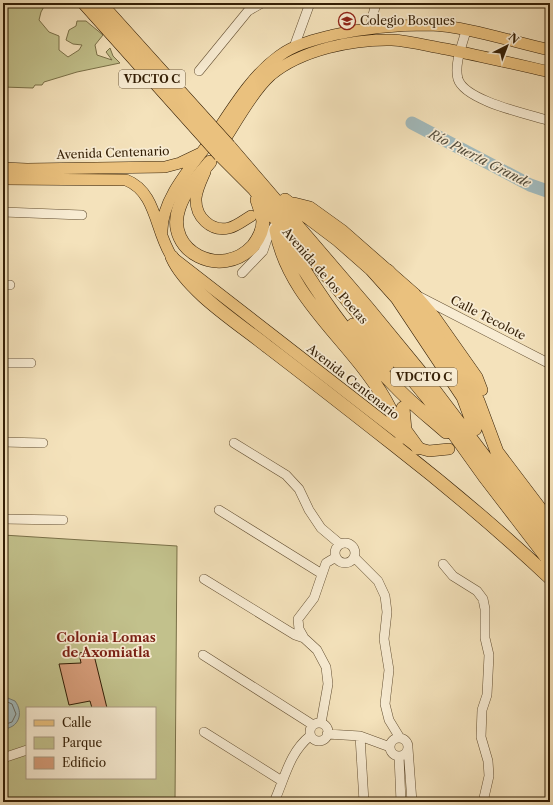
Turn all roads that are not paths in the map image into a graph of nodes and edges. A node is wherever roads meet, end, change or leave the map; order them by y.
1 (84, 3) edge
2 (100, 3) edge
3 (262, 3) edge
4 (310, 3) edge
5 (376, 3) edge
6 (370, 27) junction
7 (466, 31) junction
8 (294, 47) junction
9 (550, 50) edge
10 (461, 52) junction
11 (199, 70) dead end
12 (550, 72) edge
13 (550, 121) edge
14 (215, 154) junction
15 (3, 168) edge
16 (84, 168) junction
17 (248, 168) junction
18 (3, 179) edge
19 (85, 179) junction
20 (254, 188) junction
21 (294, 203) dead end
22 (3, 212) edge
23 (82, 215) dead end
24 (251, 216) dead end
25 (275, 221) junction
26 (162, 235) junction
27 (263, 251) junction
28 (286, 255) junction
29 (172, 257) junction
30 (388, 271) junction
31 (242, 273) dead end
32 (330, 285) junction
33 (415, 294) junction
34 (308, 298) junction
35 (328, 317) junction
36 (343, 318) junction
37 (235, 321) junction
38 (367, 338) junction
39 (272, 339) junction
40 (287, 361) junction
41 (3, 363) edge
42 (31, 363) dead end
43 (550, 364) edge
44 (398, 383) dead end
45 (482, 390) dead end
46 (402, 408) dead end
47 (476, 426) dead end
48 (402, 437) junction
49 (3, 442) edge
50 (43, 443) dead end
51 (234, 443) dead end
52 (418, 448) junction
53 (449, 449) dead end
54 (467, 458) junction
55 (484, 476) junction
56 (219, 510) dead end
57 (3, 519) edge
58 (63, 520) dead end
59 (550, 522) edge
60 (550, 543) edge
61 (340, 544) junction
62 (336, 557) junction
63 (354, 557) junction
64 (550, 562) edge
65 (443, 564) dead end
66 (322, 574) junction
67 (550, 578) edge
68 (204, 579) dead end
69 (304, 638) junction
70 (203, 655) dead end
71 (317, 724) junction
72 (204, 732) dead end
73 (327, 734) junction
74 (310, 736) junction
75 (360, 736) junction
76 (400, 738) junction
77 (390, 747) junction
78 (408, 747) junction
79 (26, 750) edge
80 (399, 756) junction
81 (3, 757) edge
82 (282, 781) junction
83 (274, 802) edge
84 (364, 802) edge
85 (401, 802) edge
86 (412, 802) edge
87 (483, 802) edge

1 - 14 highway, Avenida de los Poetas / VDCTO C, bridge
2 - 14 highway, Avenida de los Poetas / VDCTO C, bridge
3 - 11 street
4 - 8 street
5 - 6 street
6 - 7 main road, Avenida Centenario
6 - 8 main road, Avenida Centenario
7 - 9 main road, Avenida Centenario
7 - 10 street
8 - 14 main road, Avenida Centenario
10 - 12 main road, Avenida Centenario
10 - 13 street
10 - 14 main road, Avenida Centenario
14 - 16 main road, Avenida Centenario
14 - 17 highway, Avenida de los Poetas / VDCTO C
14 - 20 highway, Avenida de los Poetas / VDCTO C
14 - 20 highway
14 - 24 main road, Avenida Centenario
14 - 26 main road
15 - 16 main road, Avenida Centenario
16 - 19 main road
17 - 47 highway
17 - 60 highway, Avenida de los Poetas / VDCTO C
18 - 19 main road, Avenida Centenario
19 - 26 main road, Avenida Centenario
20 - 25 highway, Avenida de los Poetas / VDCTO C
21 - 30 main road
22 - 23 street
25 - 27 street
25 - 28 highway
25 - 32 highway, Avenida de los Poetas / VDCTO C
25 - 36 highway
26 - 29 main road, Avenida Centenario
27 - 28 street
27 - 31 street
28 - 34 highway
28 - 35 highway
29 - 37 highway
29 - 39 main road, Avenida Centenario
30 - 33 main road
30 - 59 highway
32 - 38 highway
32 - 55 highway, Avenida de los Poetas / VDCTO C
33 - 43 street, Calle Tecolote
33 - 45 main road
34 - 35 highway
34 - 48 highway
35 - 54 highway
36 - 38 highway
36 - 54 highway
37 - 39 highway
37 - 40 highway
38 - 44 highway
39 - 40 highway
39 - 48 main road, Avenida Centenario
40 - 67 highway
41 - 42 street
46 - 52 highway
48 - 52 main road, Avenida Centenario
49 - 50 street
51 - 61 street
52 - 53 main road, Avenida Centenario
54 - 55 highway
55 - 64 highway, Avenida de los Poetas / VDCTO C
56 - 66 street
57 - 58 street
61 - 62 street
61 - 63 street
62 - 63 street
62 - 66 street
63 - 76 street
65 - 87 street
66 - 69 street
68 - 69 street
69 - 71 street
70 - 71 street
71 - 73 street
71 - 74 street
72 - 82 street
73 - 74 street
73 - 75 street
74 - 82 street
75 - 77 street
75 - 84 street
76 - 77 street
76 - 78 street
77 - 80 street
78 - 80 street
78 - 86 street
79 - 81 street
80 - 85 street
82 - 83 street

